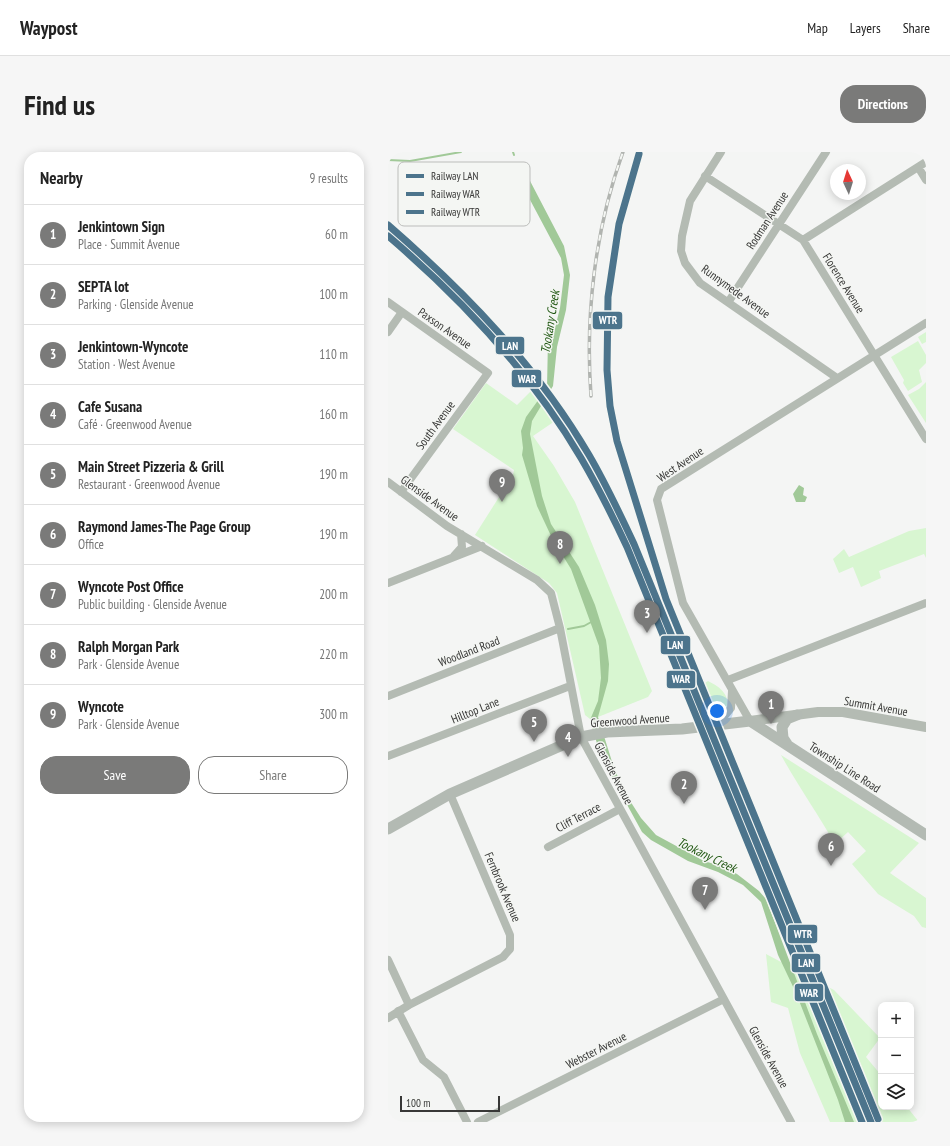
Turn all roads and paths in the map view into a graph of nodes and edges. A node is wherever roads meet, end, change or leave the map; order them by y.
1 (721, 152) edge
2 (826, 152) edge
3 (926, 162) edge
4 (918, 167) junction
5 (705, 176) junction
6 (926, 180) edge
7 (778, 224) junction
8 (803, 240) junction
9 (728, 301) junction
10 (388, 302) edge
11 (402, 312) junction
12 (926, 323) edge
13 (388, 332) edge
14 (874, 356) junction
15 (488, 373) joint
16 (837, 378) junction
17 (926, 439) edge
18 (388, 482) edge
19 (401, 492) junction
20 (461, 534) junction
21 (482, 546) junction
22 (450, 559) junction
23 (388, 583) edge
24 (926, 603) edge
25 (560, 628) junction
26 (728, 680) junction
27 (570, 686) junction
28 (732, 690) junction
29 (388, 696) edge
30 (797, 715) junction
31 (750, 721) junction
32 (718, 724) junction
33 (926, 727) edge
34 (581, 737) junction
35 (788, 745) junction
36 (388, 756) edge
37 (450, 794) junction
38 (620, 808) junction
39 (388, 829) edge
40 (926, 835) edge
41 (548, 847) dead end
42 (388, 960) edge
43 (724, 999) junction
44 (409, 1004) junction
45 (398, 1011) junction
46 (388, 1018) edge
47 (467, 1122) edge
48 (478, 1122) edge
49 (791, 1122) edge

1 - 5 street, Runnymede Avenue
2 - 7 street, Rodman Avenue
3 - 4 street
4 - 6 street
4 - 8 street
5 - 7 street, Florence Avenue
5 - 9 street, Runnymede Avenue
7 - 8 street, Florence Avenue
7 - 9 street, Rodman Avenue
8 - 14 street, Florence Avenue
9 - 16 street, Runnymede Avenue
10 - 11 street, Paxson Avenue
11 - 13 street
11 - 15 street, Paxson Avenue
12 - 14 street, West Avenue
14 - 16 street, West Avenue
14 - 17 street, Florence Avenue
15 - 19 street, South Avenue
16 - 26 street, West Avenue
18 - 19 street, Glenside Avenue
19 - 20 street, Glenside Avenue
20 - 21 street, Glenside Avenue
20 - 22 street
21 - 22 street
21 - 25 street, Glenside Avenue
22 - 23 street
24 - 26 street
25 - 27 street, Glenside Avenue
25 - 29 street, Woodland Road
26 - 28 street, West Avenue
27 - 34 street, Glenside Avenue
27 - 36 street, Hilltop Lane
28 - 31 street, West Avenue
28 - 32 street
30 - 31 street, Summit Avenue
30 - 33 street, Summit Avenue
30 - 35 main road
31 - 32 main road, Greenwood Avenue
31 - 35 main road, Township Line Road
32 - 34 main road, Greenwood Avenue
34 - 37 main road, Greenwood Avenue
34 - 38 street, Glenside Avenue
35 - 40 main road, Township Line Road
37 - 39 main road, Greenwood Avenue
37 - 44 street, Fernbrook Avenue
38 - 41 street, Cliff Terrace
38 - 43 street, Glenside Avenue
42 - 44 street
43 - 48 street, Webster Avenue
43 - 49 street, Glenside Avenue
44 - 45 street, Fernbrook Avenue
45 - 46 street, Fernbrook Avenue
45 - 47 street

